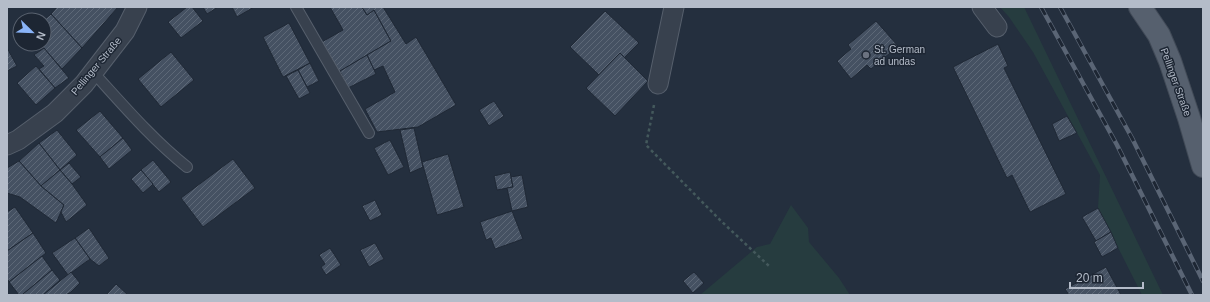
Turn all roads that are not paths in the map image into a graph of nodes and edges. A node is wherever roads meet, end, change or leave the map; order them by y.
1 (137, 7) edge
2 (296, 7) edge
3 (674, 7) edge
4 (982, 7) edge
5 (1140, 7) edge
6 (997, 27) dead end
7 (93, 72) junction
8 (658, 84) road end
9 (369, 133) dead end
10 (7, 145) edge
11 (1203, 164) edge
12 (187, 167) dead end

1 - 7 street, Pellinger Straße
2 - 9 lane
3 - 8 street
4 - 6 street
5 - 11 main road, Pellinger Straße
7 - 10 street, Pellinger Straße
7 - 12 lane

